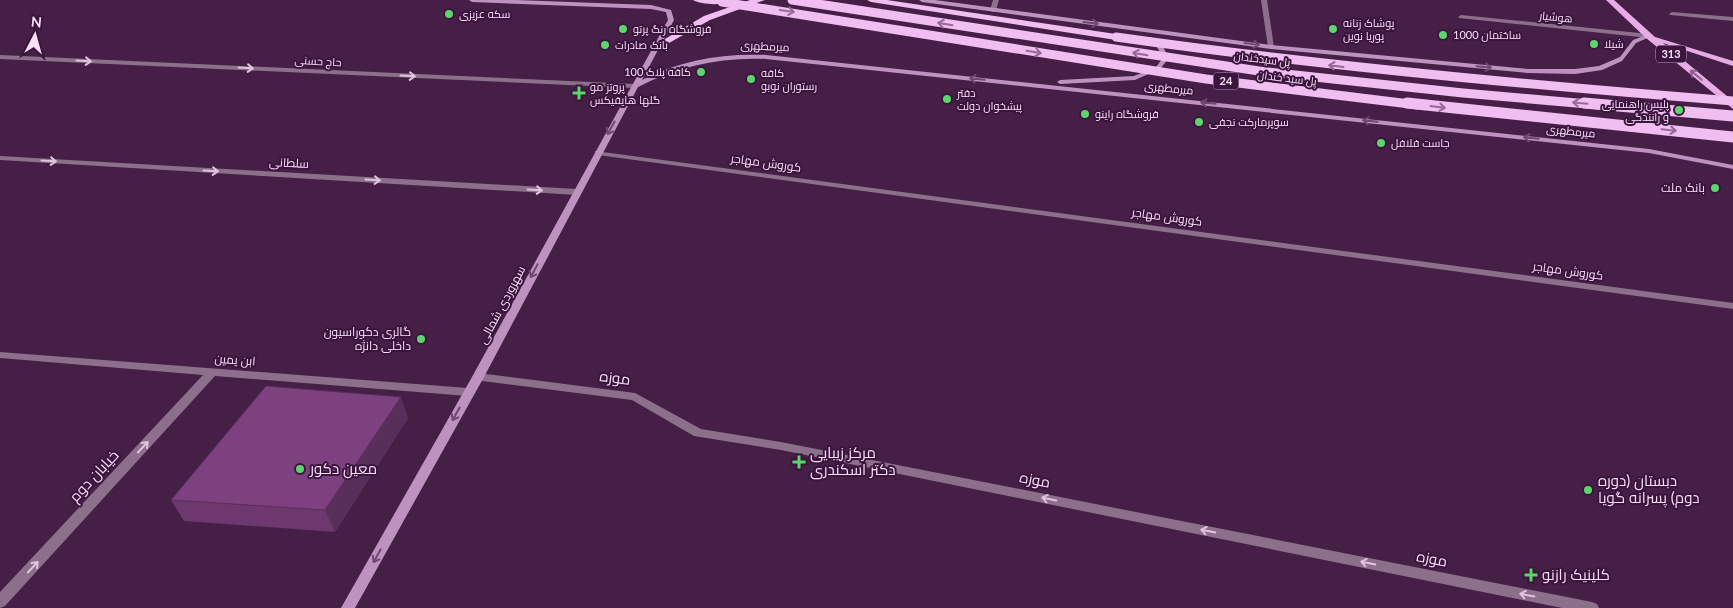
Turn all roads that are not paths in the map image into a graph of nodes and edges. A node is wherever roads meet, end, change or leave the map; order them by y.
1 (472, 0) edge
2 (697, 0) edge
3 (761, 0) edge
4 (792, 0) edge
5 (870, 0) edge
6 (922, 0) edge
7 (996, 0) edge
8 (1264, 0) edge
9 (1610, 0) edge
10 (993, 10) junction
11 (1672, 14) dead end
12 (1461, 17) dead end
13 (1733, 19) edge
14 (1117, 26) junction
15 (1649, 36) junction
16 (657, 46) junction
17 (1271, 47) junction
18 (0, 57) edge
19 (1733, 64) edge
20 (1014, 83) junction
21 (635, 86) junction
22 (1733, 101) edge
23 (1733, 106) edge
24 (1733, 116) edge
25 (1733, 137) edge
26 (598, 153) junction
27 (0, 158) edge
28 (1733, 167) edge
29 (577, 192) junction
30 (1733, 306) edge
31 (0, 355) edge
32 (212, 372) junction
33 (478, 377) junction
34 (468, 392) junction
35 (0, 602) edge
36 (348, 608) edge
37 (1592, 608) edge

1 - 16 main road, سهروردی شمالی
2 -> 25 highway, پل سید خندان / 24, bridge
3 - 16 highway
24 -> 4 highway, پل سیدخندان / 24, bridge
22 -> 5 highway, bridge
6 - 10 main road
7 - 10 street
8 - 17 street
9 - 15 main road, 313
10 -> 14 main road
11 - 13 street
12 - 15 street, هوشیار
14 -> 17 main road
14 - 20 main road
17 -> 15 main road
15 - 19 main road
23 -> 15 main road, 313
16 - 21 main road, سهروردی شمالی
18 -> 21 street, حاج حسنی
20 -> 21 main road, میرمطهری
28 -> 20 main road, میرمطهری
21 -> 26 main road, سهروردی شمالی
26 - 29 main road, سهروردی شمالی
26 - 30 street, کوروش مهاجر
27 -> 29 street, سلطانی
29 -> 33 main road, سهروردی شمالی
31 - 32 street, ابن یمین
32 - 34 street, ابن یمین
35 -> 32 street, خیابان دوم
33 - 34 main road, سهروردی شمالی
37 -> 33 street, موزه
34 -> 36 main road, سهروردی شمالی

